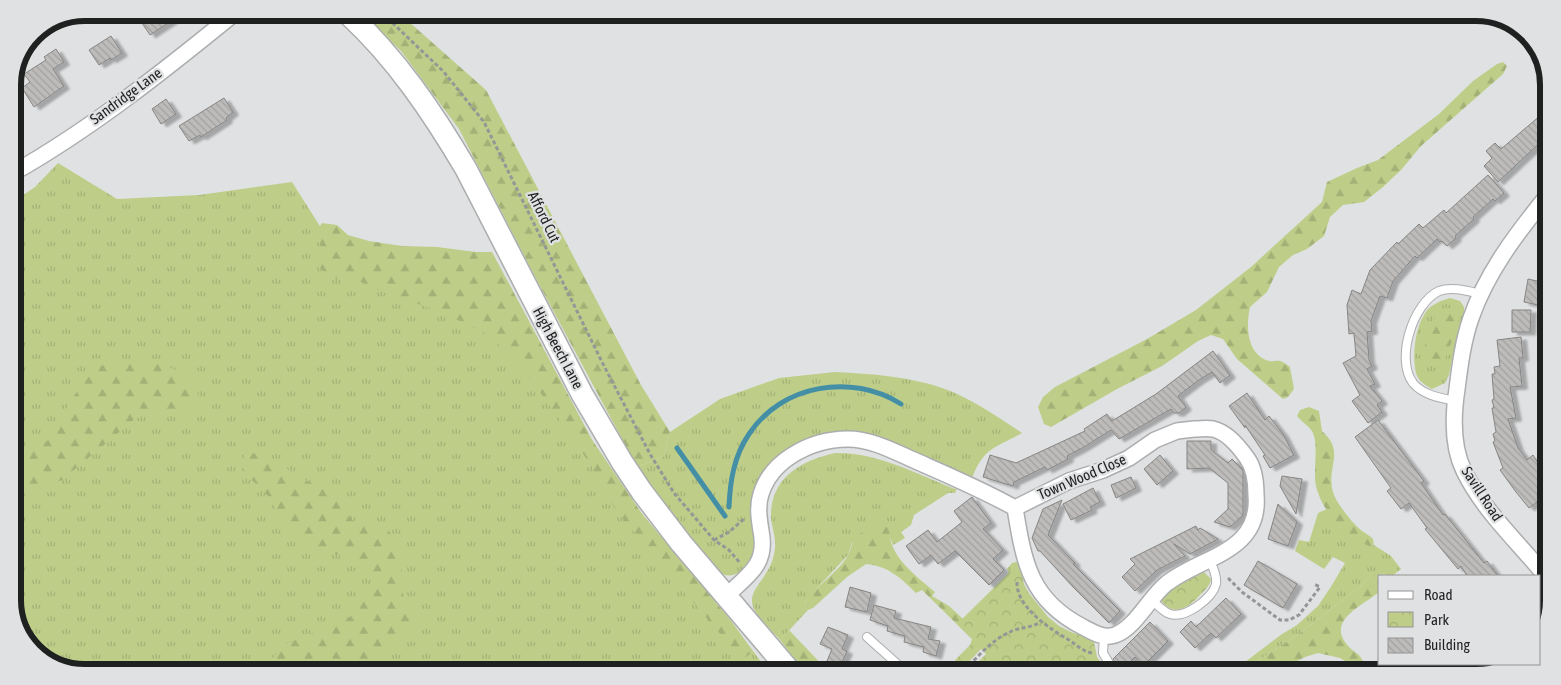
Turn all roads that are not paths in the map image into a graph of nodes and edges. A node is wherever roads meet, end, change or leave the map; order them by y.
1 (225, 21) edge
2 (355, 21) edge
3 (21, 169) edge
4 (1540, 205) edge
5 (1481, 294) junction
6 (1455, 401) junction
7 (1015, 508) junction
8 (1210, 561) junction
9 (1540, 569) edge
10 (726, 596) junction
11 (1151, 600) junction
12 (1104, 636) junction
13 (867, 637) dead end
14 (1109, 663) dead end
15 (784, 664) edge
16 (897, 664) edge

1 - 3 street, Sandridge Lane
2 - 10 street, High Beech Lane
4 - 5 street, Savill Road
5 - 6 street, Savill Road
5 - 6 lane
6 - 9 street, Savill Road
7 - 8 street, Town Wood Close
7 - 10 street
7 - 12 street
8 - 11 street, Town Wood Close
8 - 11 lane
10 - 15 street, High Beech Lane
11 - 12 street, Town Wood Close
12 - 14 lane
13 - 16 lane

